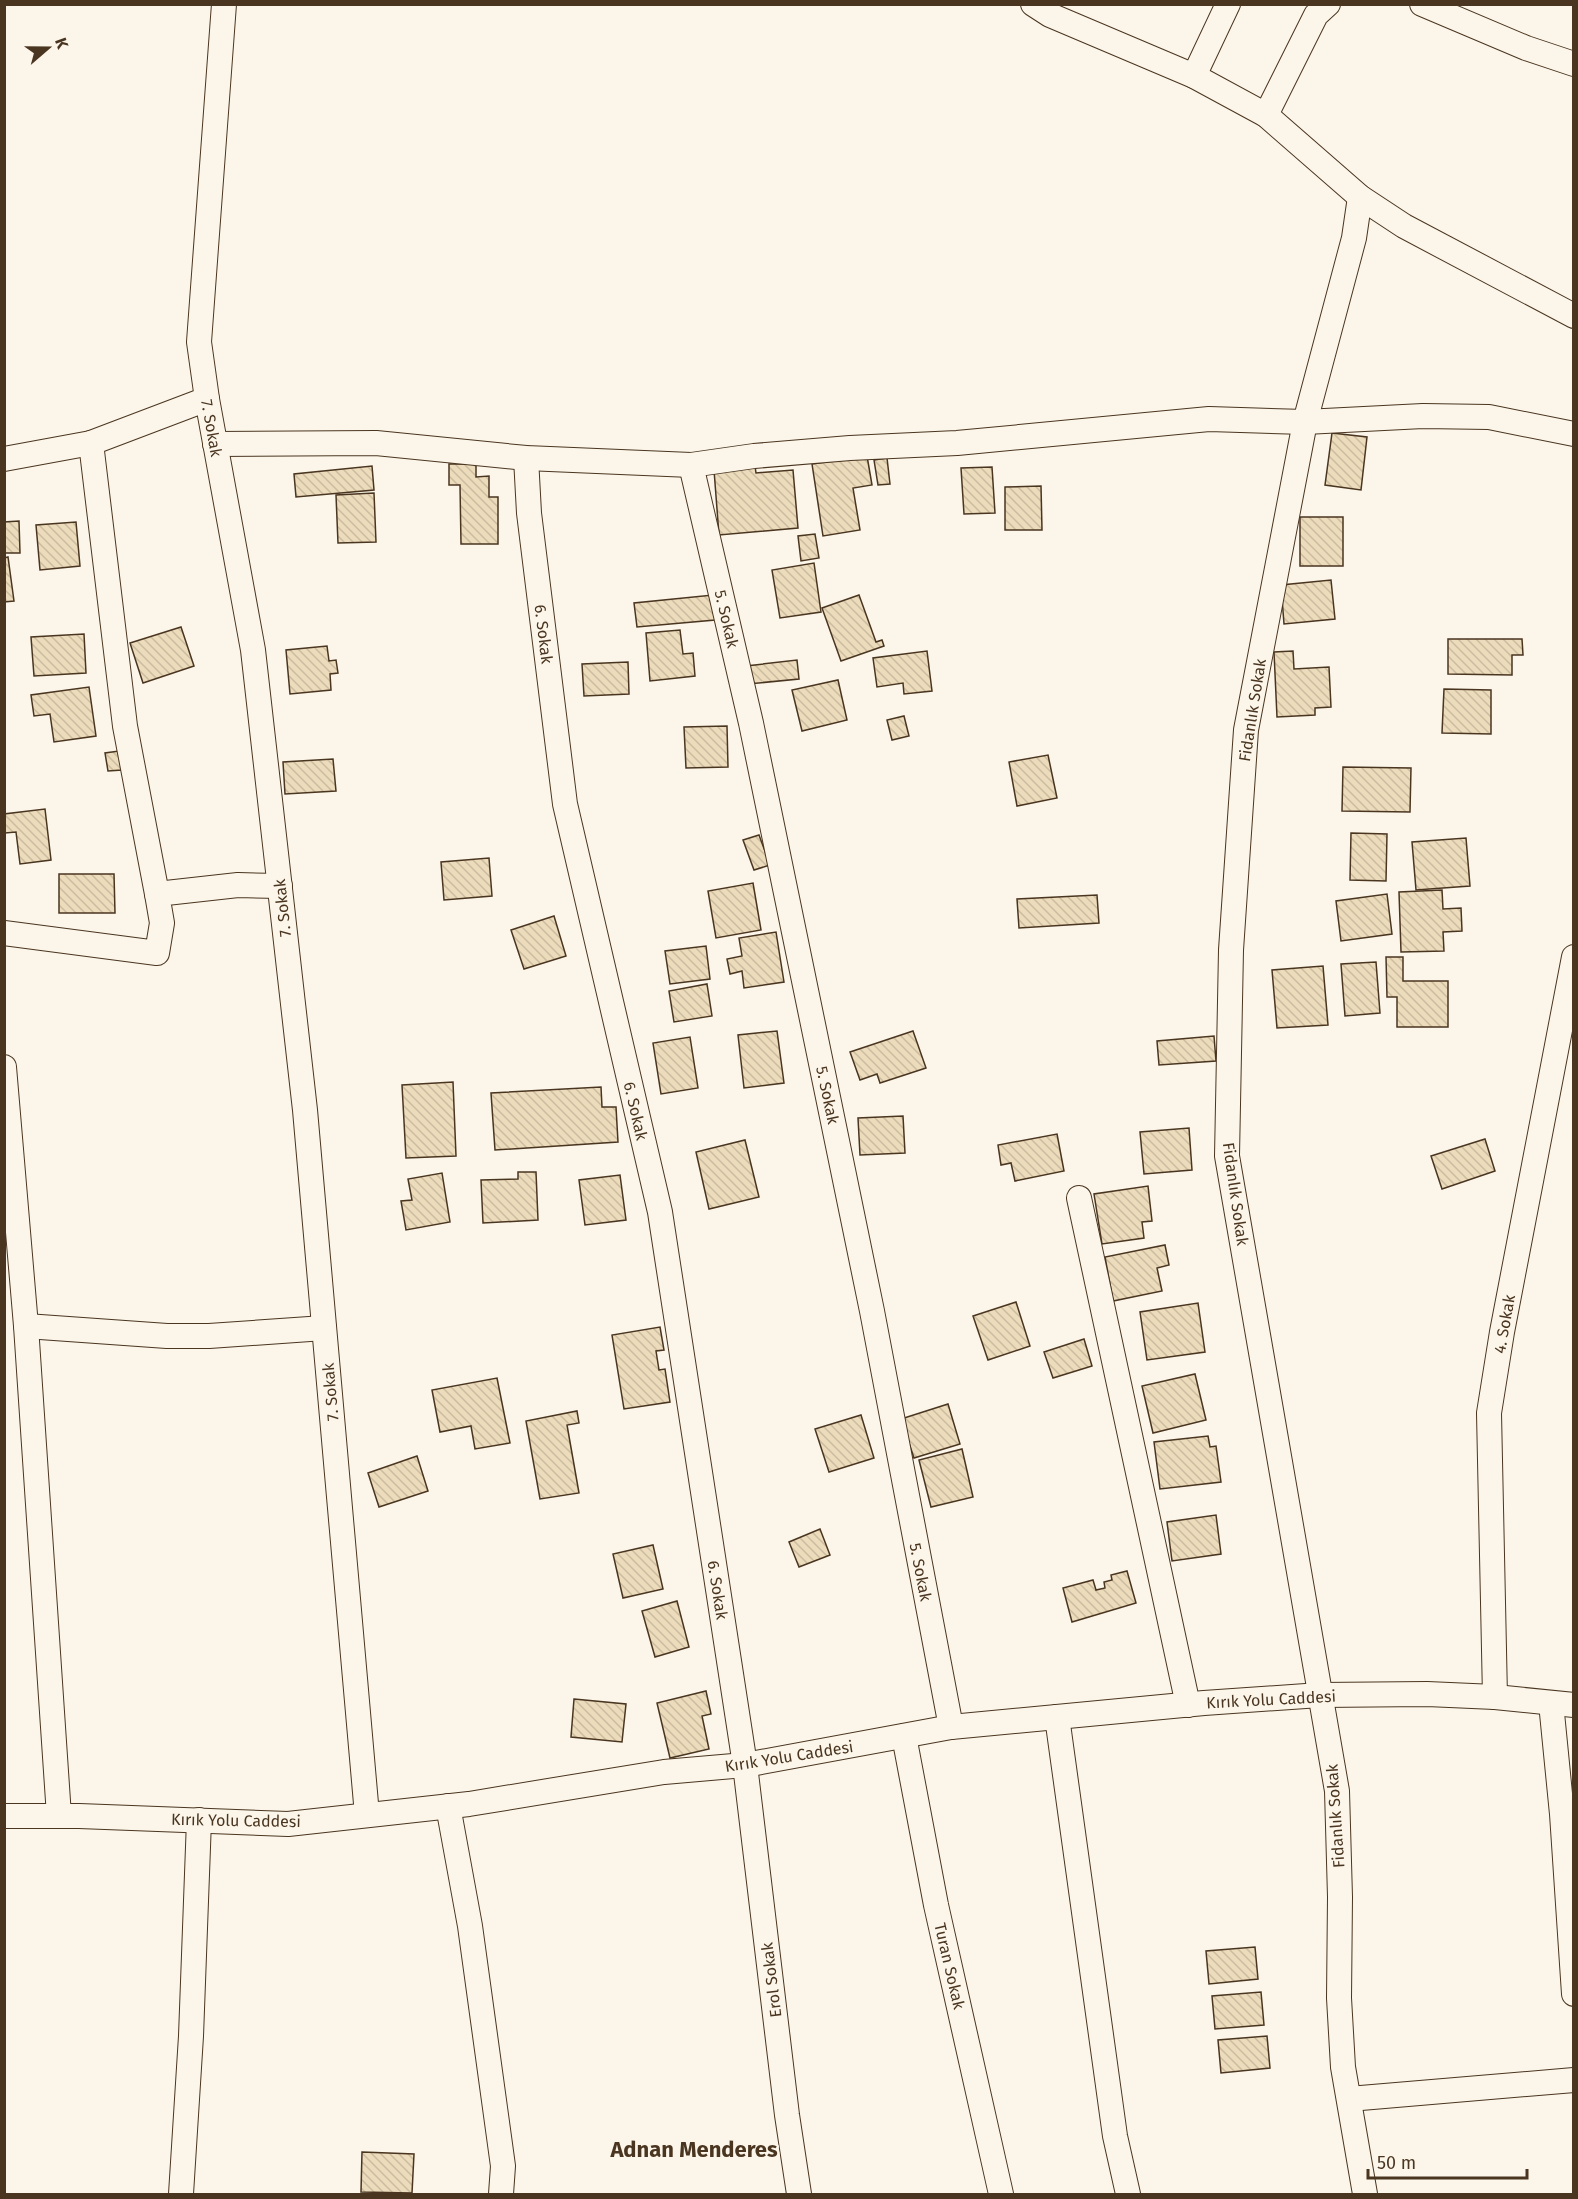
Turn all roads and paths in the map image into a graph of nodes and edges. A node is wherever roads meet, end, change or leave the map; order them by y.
1 (224, 4) edge
2 (1033, 4) edge
3 (1228, 4) edge
4 (1328, 4) edge
5 (1422, 4) edge
6 (1574, 64) edge
7 (1194, 76) junction
8 (1266, 115) junction
9 (1360, 197) junction
10 (1574, 316) edge
11 (207, 399) junction
12 (1305, 422) junction
13 (1574, 434) edge
14 (91, 443) junction
15 (215, 444) junction
16 (526, 458) junction
17 (4, 459) edge
18 (692, 465) junction
19 (280, 886) junction
20 (157, 894) junction
21 (4, 933) edge
22 (1574, 957) edge
23 (4, 1067) edge
24 (1079, 1198) dead end
25 (26, 1326) junction
26 (324, 1328) junction
27 (1320, 1695) junction
28 (1495, 1697) junction
29 (1562, 1704) edge
30 (1188, 1705) junction
31 (1057, 1717) junction
32 (951, 1727) junction
33 (904, 1736) junction
34 (745, 1765) junction
35 (448, 1806) junction
36 (367, 1815) junction
37 (4, 1816) edge
38 (59, 1816) junction
39 (199, 1821) junction
40 (1574, 1994) edge
41 (1574, 2080) edge
42 (1349, 2099) junction
43 (181, 2194) edge
44 (501, 2194) edge
45 (799, 2194) edge
46 (1001, 2194) edge
47 (1128, 2194) edge
48 (1365, 2194) edge

1 - 11 street, 7. Sokak
2 - 7 street
3 - 7 street
4 - 8 street
5 - 6 street
7 - 8 street
8 - 9 street
9 - 10 street
9 - 12 street, Fidanlık Sokak
11 - 14 street
11 - 15 street, 7. Sokak
12 - 13 street
12 - 18 street
12 - 27 street, Fidanlık Sokak
14 - 17 street
14 - 20 street
15 - 16 street
15 - 19 street, 7. Sokak
16 - 18 street
16 - 34 street, 6. Sokak
18 - 32 street, 5. Sokak
19 - 20 street
19 - 26 street, 7. Sokak
20 - 21 street
22 - 28 street, 4. Sokak
23 - 25 street
24 - 30 street
25 - 26 street
25 - 38 street
26 - 36 street, 7. Sokak
27 - 28 street, Kırık Yolu Caddesi
27 - 30 street, Kırık Yolu Caddesi
27 - 42 street, Fidanlık Sokak
28 - 29 street, Kırık Yolu Caddesi
29 - 40 street
30 - 31 street, Kırık Yolu Caddesi
31 - 32 street, Kırık Yolu Caddesi
31 - 47 street
32 - 33 street, Kırık Yolu Caddesi
33 - 34 street, Kırık Yolu Caddesi
33 - 46 street, Turan Sokak
34 - 35 street, Kırık Yolu Caddesi
34 - 45 street, Erol Sokak
35 - 36 street, Kırık Yolu Caddesi
35 - 44 street
36 - 39 street, Kırık Yolu Caddesi
37 - 38 street, Kırık Yolu Caddesi
38 - 39 street, Kırık Yolu Caddesi
39 - 43 street
41 - 42 street
42 - 48 street, Fidanlık Sokak

